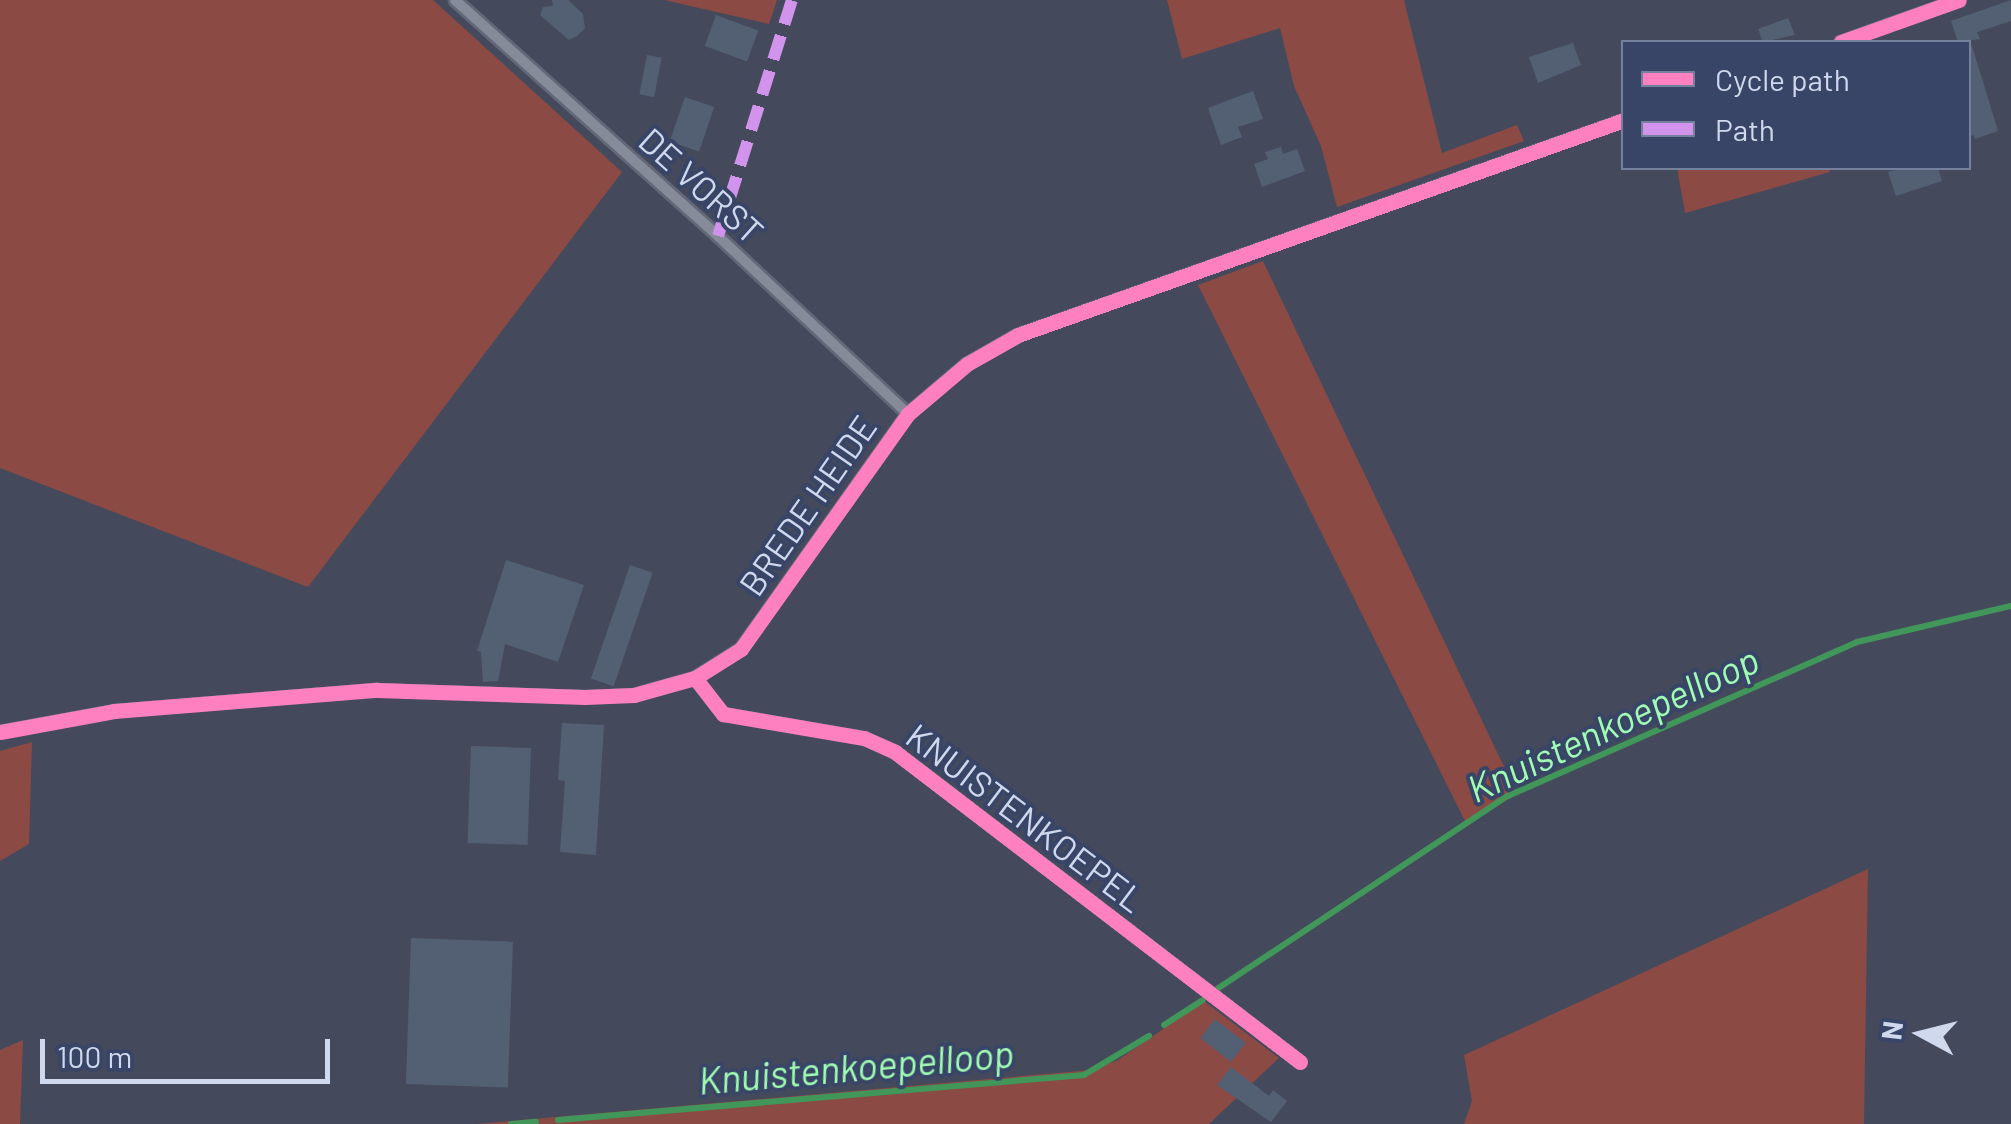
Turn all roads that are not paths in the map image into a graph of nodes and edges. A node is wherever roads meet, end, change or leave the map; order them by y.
1 (455, 0) edge
2 (1960, 0) edge
3 (1846, 40) edge
4 (1621, 121) edge
5 (908, 414) junction
6 (695, 678) junction
7 (0, 732) edge
8 (1300, 1062) dead end

1 - 5 street, DE VORST
2 - 3 street
4 - 5 street, BREDE HEIDE
5 - 6 street, BREDE HEIDE
6 - 7 street, BREDE HEIDE
6 - 8 street, KNUISTENKOEPEL

